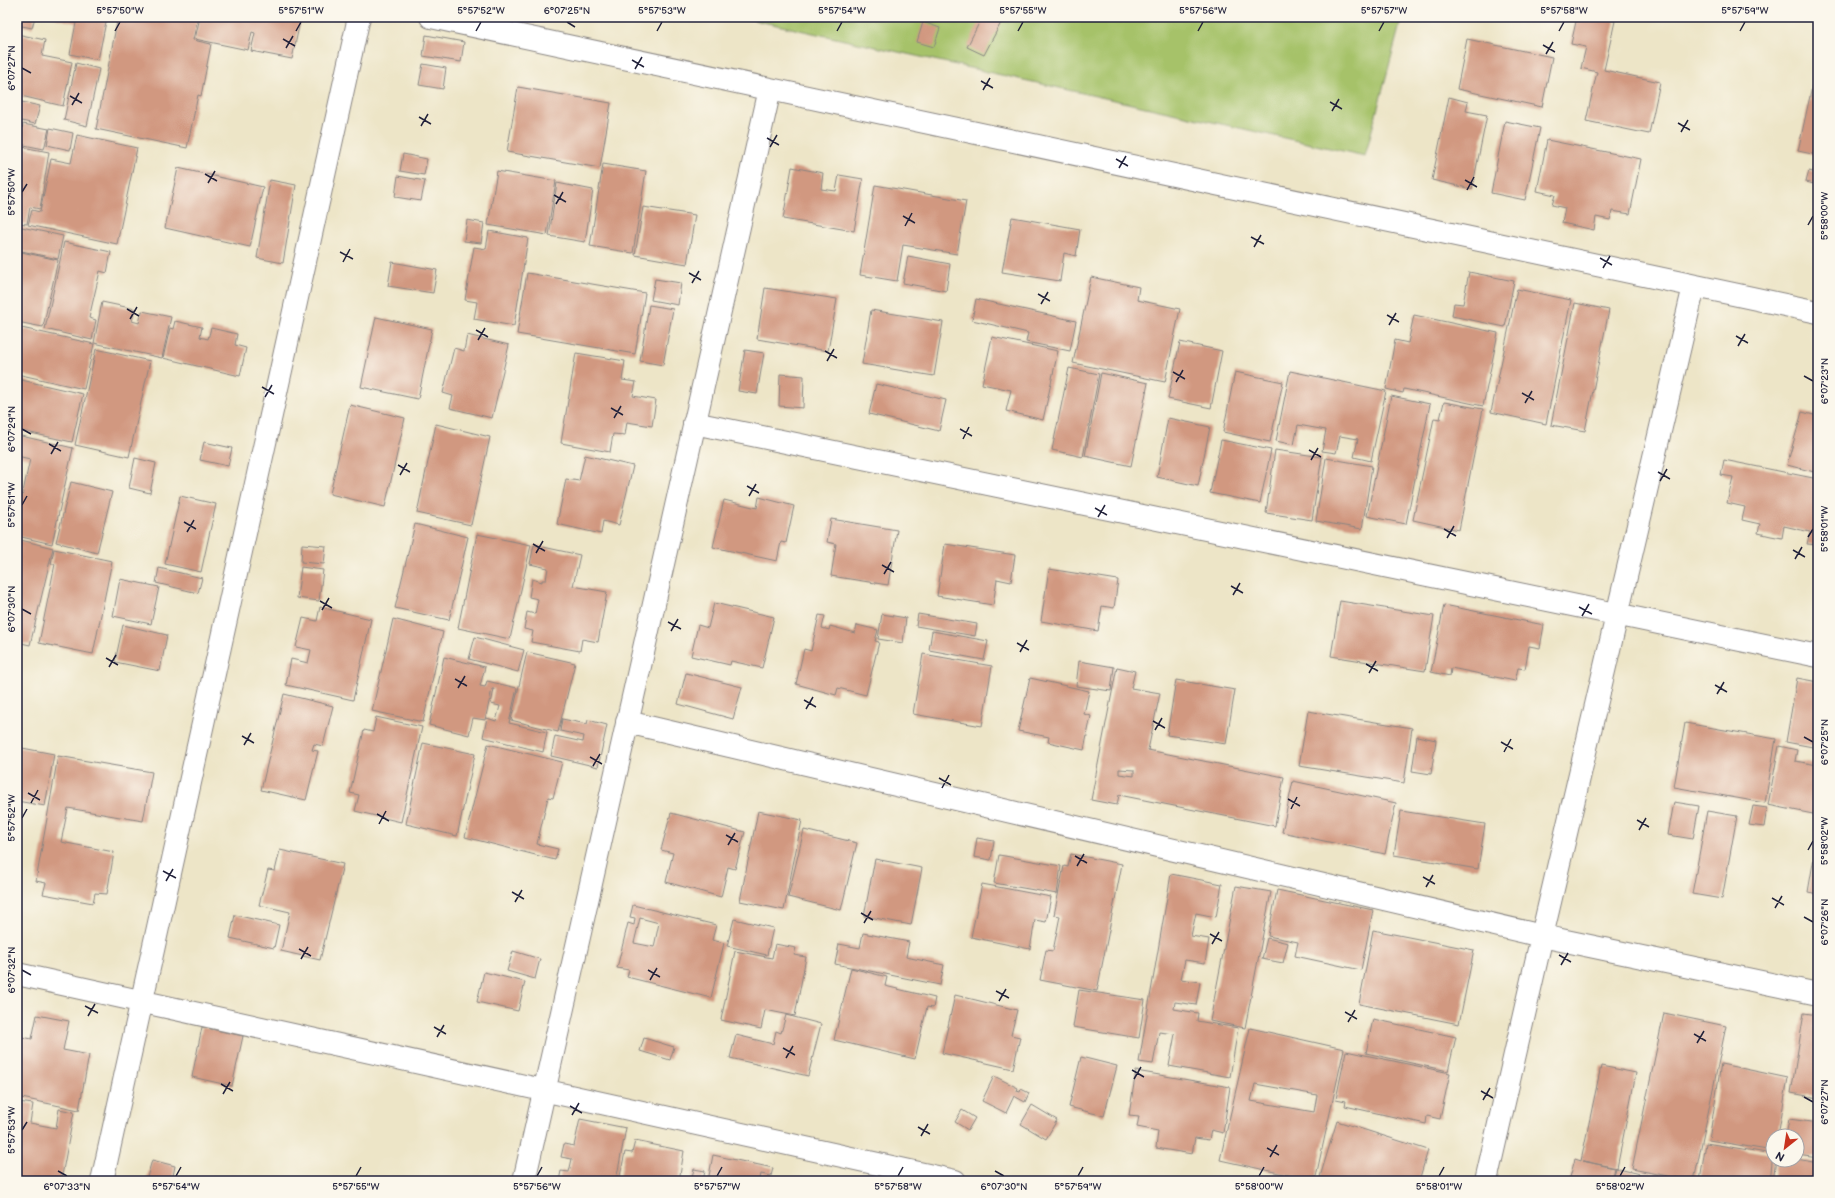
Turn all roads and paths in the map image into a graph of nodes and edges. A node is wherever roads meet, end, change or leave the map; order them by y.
1 (359, 17) edge
2 (431, 17) edge
3 (770, 89) junction
4 (1694, 286) junction
5 (1818, 312) edge
6 (694, 423) junction
7 (1617, 614) junction
8 (1818, 656) edge
9 (627, 722) junction
10 (1542, 936) junction
11 (17, 974) edge
12 (1818, 994) edge
13 (141, 1001) junction
14 (545, 1090) junction
15 (895, 1174) edge
16 (102, 1181) edge
17 (524, 1181) edge
18 (955, 1181) edge
19 (1486, 1181) edge

1 - 13 street
2 - 3 street
3 - 4 street
3 - 6 street
4 - 5 street
4 - 7 street
6 - 7 street
6 - 9 street
7 - 8 street
7 - 10 street
9 - 10 street
9 - 14 street
10 - 12 street
10 - 19 street
11 - 13 street
13 - 14 street
13 - 16 street
14 - 15 street
14 - 17 street
15 - 18 street

